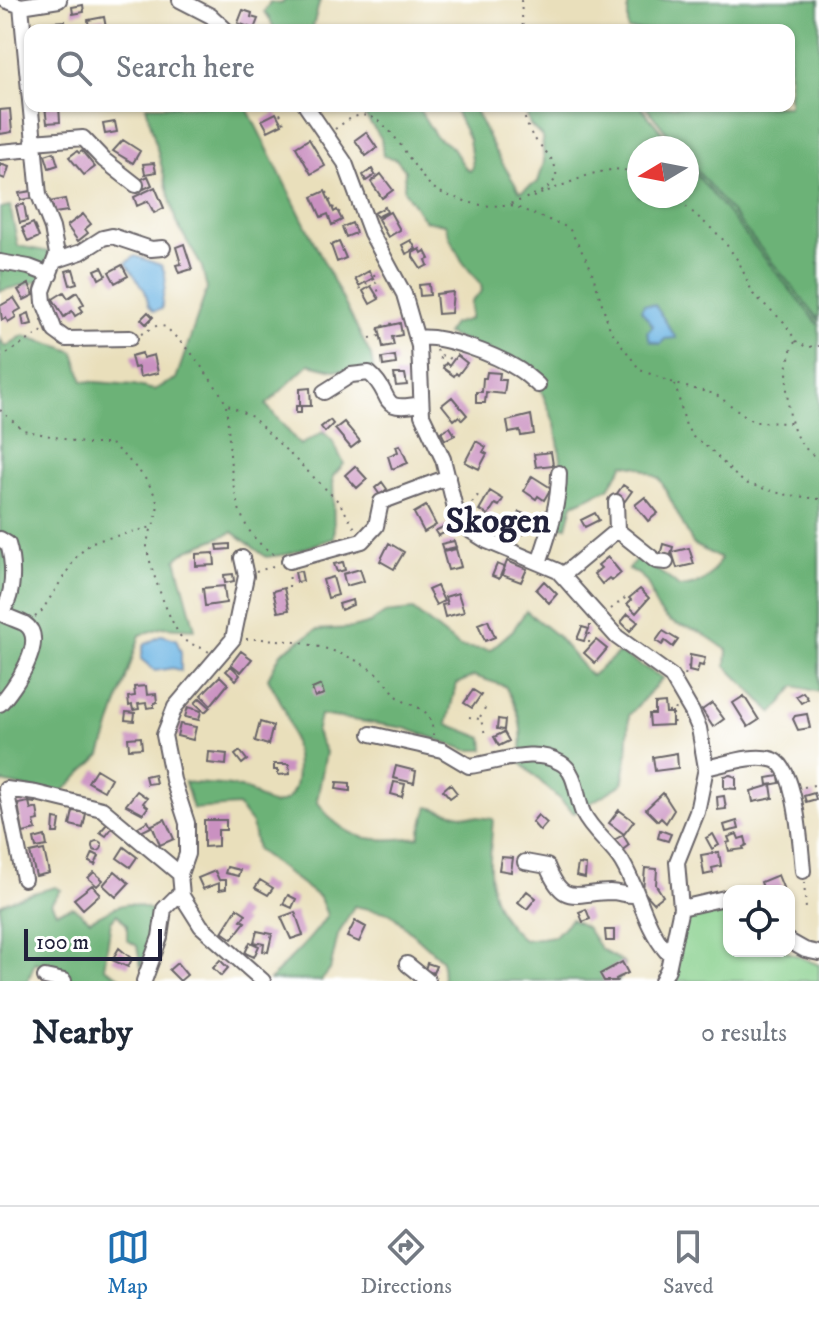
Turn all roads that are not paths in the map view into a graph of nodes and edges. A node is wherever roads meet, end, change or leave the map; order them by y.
1 (5, 0) edge
2 (59, 0) edge
3 (180, 0) edge
4 (21, 6) junction
5 (220, 24) edge
6 (24, 38) edge
7 (31, 112) edge
8 (310, 112) edge
9 (34, 145) junction
10 (0, 152) edge
11 (136, 185) dead end
12 (52, 228) junction
13 (163, 248) dead end
14 (74, 254) junction
15 (57, 260) junction
16 (0, 262) edge
17 (50, 275) junction
18 (130, 338) road end
19 (417, 338) junction
20 (538, 385) dead end
21 (324, 392) dead end
22 (420, 404) junction
23 (559, 473) dead end
24 (448, 477) junction
25 (616, 502) dead end
26 (617, 530) junction
27 (0, 539) edge
28 (242, 558) dead end
29 (289, 561) road end
30 (666, 562) dead end
31 (539, 563) junction
32 (563, 575) junction
33 (1, 613) edge
34 (0, 704) edge
35 (371, 734) dead end
36 (706, 768) junction
37 (3, 788) edge
38 (525, 862) dead end
39 (803, 871) road end
40 (180, 874) junction
41 (24, 879) dead end
42 (636, 895) junction
43 (182, 896) junction
44 (723, 898) edge
45 (681, 908) junction
46 (795, 944) edge
47 (670, 951) junction
48 (819, 953) edge
49 (407, 964) dead end
50 (45, 977) dead end
51 (64, 981) edge
52 (144, 981) edge
53 (263, 981) edge
54 (428, 981) edge
55 (662, 981) edge

1 - 4 street
2 - 4 street
3 - 5 street
4 - 6 street
7 - 9 street
8 - 19 street
9 - 10 street
9 - 11 street
9 - 12 street
12 - 14 street
12 - 15 street
13 - 14 street
14 - 15 street
15 - 17 street
16 - 17 street
17 - 18 street
19 - 20 street
19 - 22 street
21 - 22 street
22 - 24 street
23 - 31 street
24 - 29 street
24 - 31 street
25 - 26 street
26 - 30 street
26 - 32 street
27 - 33 street
28 - 40 street
31 - 32 street
32 - 36 street
33 - 34 street
35 - 42 street
36 - 39 street
36 - 45 street
37 - 40 street
37 - 41 street
38 - 42 street
40 - 43 street
42 - 47 street
43 - 52 street
43 - 53 street
44 - 45 street
45 - 47 street
46 - 48 street
47 - 55 street
49 - 54 street
50 - 51 street

